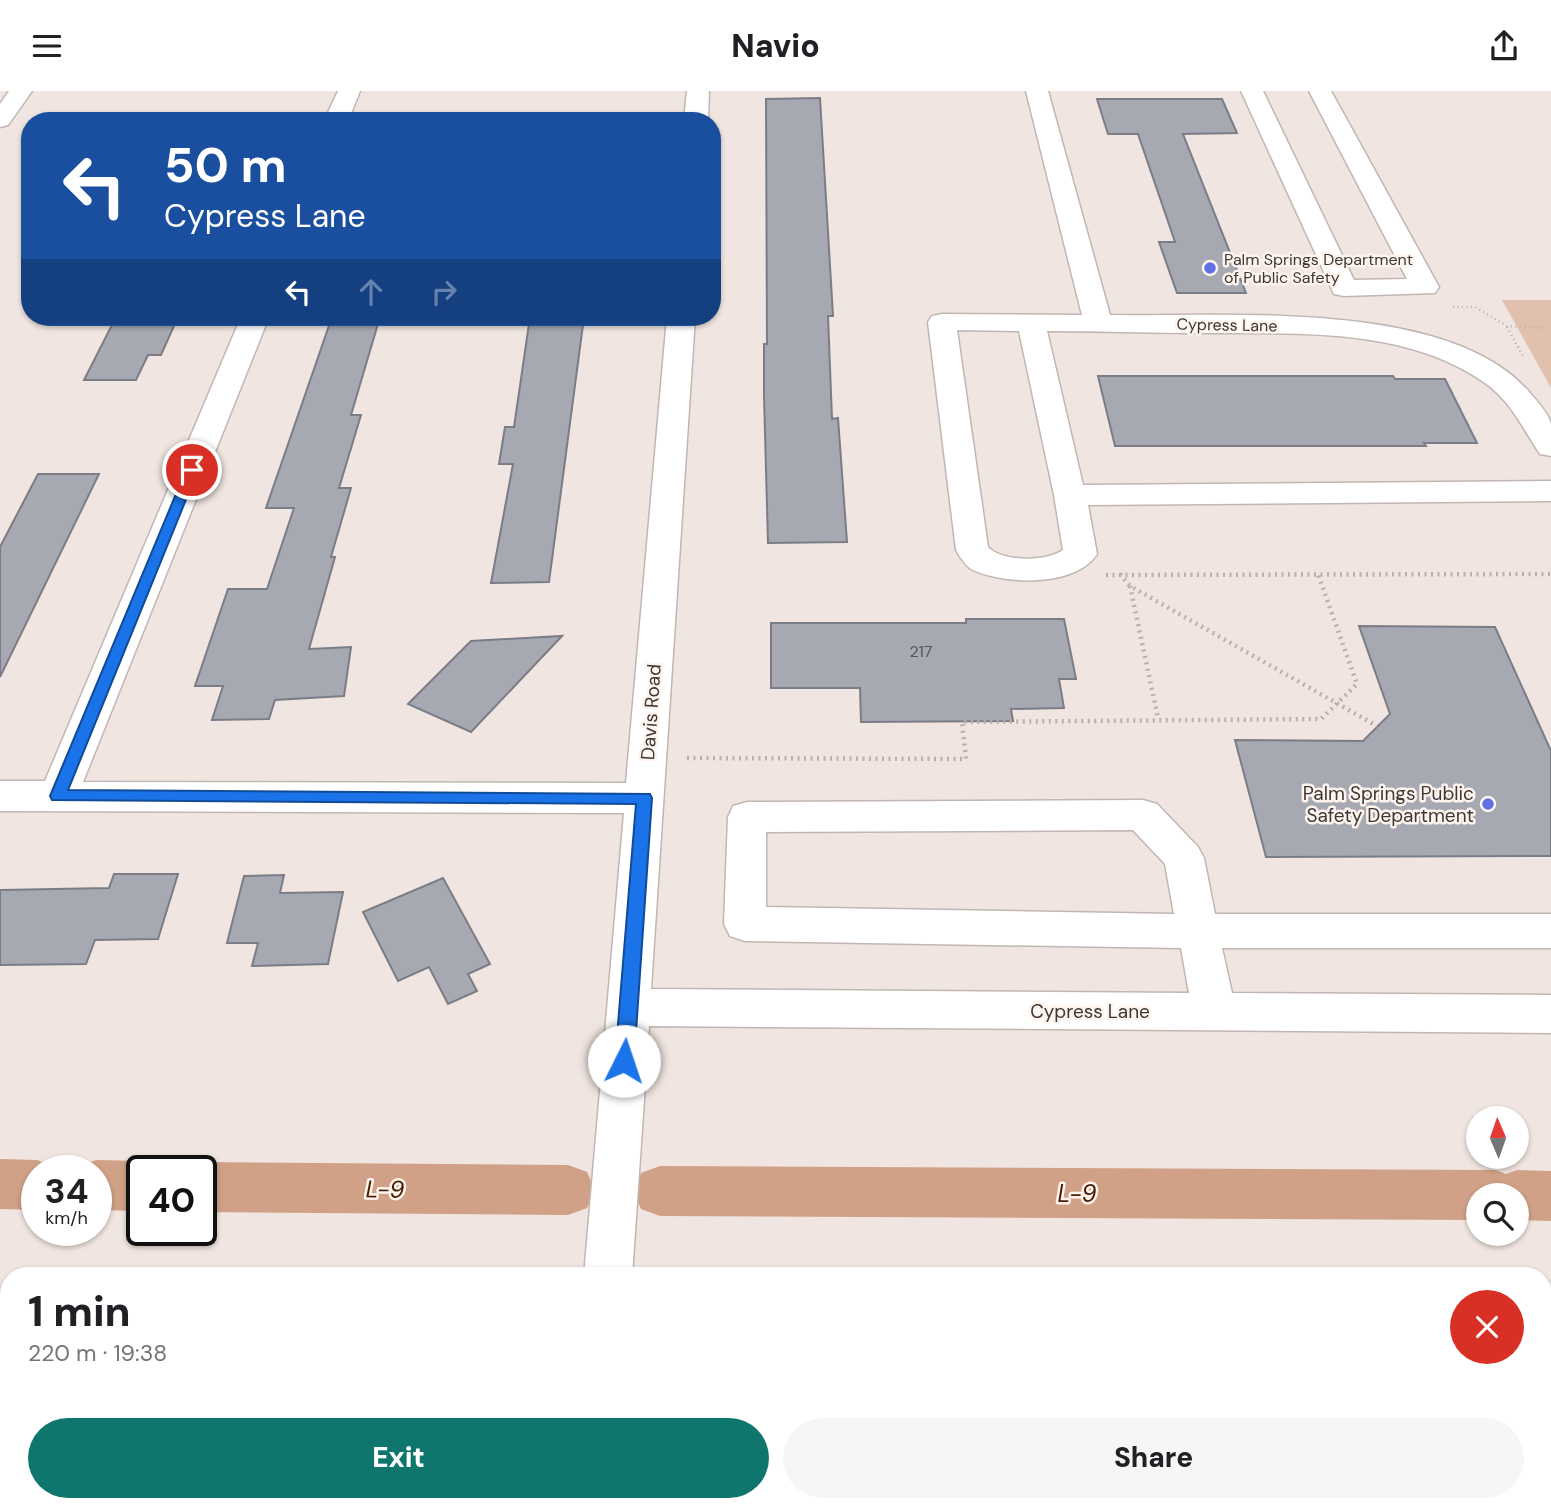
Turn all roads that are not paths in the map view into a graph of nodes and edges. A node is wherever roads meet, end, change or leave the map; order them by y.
1 (21, 91) edge
2 (349, 91) edge
3 (698, 91) edge
4 (1037, 91) edge
5 (1252, 91) edge
6 (1320, 91) edge
7 (340, 112) edge
8 (697, 112) edge
9 (0, 120) edge
10 (1031, 323) junction
11 (1098, 323) junction
12 (251, 326) edge
13 (680, 326) edge
14 (1551, 447) edge
15 (1551, 492) edge
16 (1070, 495) junction
17 (0, 796) edge
18 (58, 796) junction
19 (644, 798) junction
20 (1199, 931) junction
21 (1551, 931) edge
22 (629, 1007) junction
23 (1214, 1012) junction
24 (1551, 1014) edge
25 (609, 1267) edge

1 - 9 street
2 - 7 street
3 - 8 street
4 - 11 street
5 - 6 street
10 - 11 street, Cypress Lane
10 - 16 street
10 - 16 street, Cypress Lane
11 - 14 street, Cypress Lane
12 - 18 street
13 - 19 street, Davis Road
15 - 16 street
17 - 18 street
18 - 19 street
19 - 22 street, Davis Road
20 - 20 street
20 - 21 street
20 - 23 street
22 - 23 street, Cypress Lane
22 - 25 street, Davis Road
23 - 24 street, Cypress Lane

